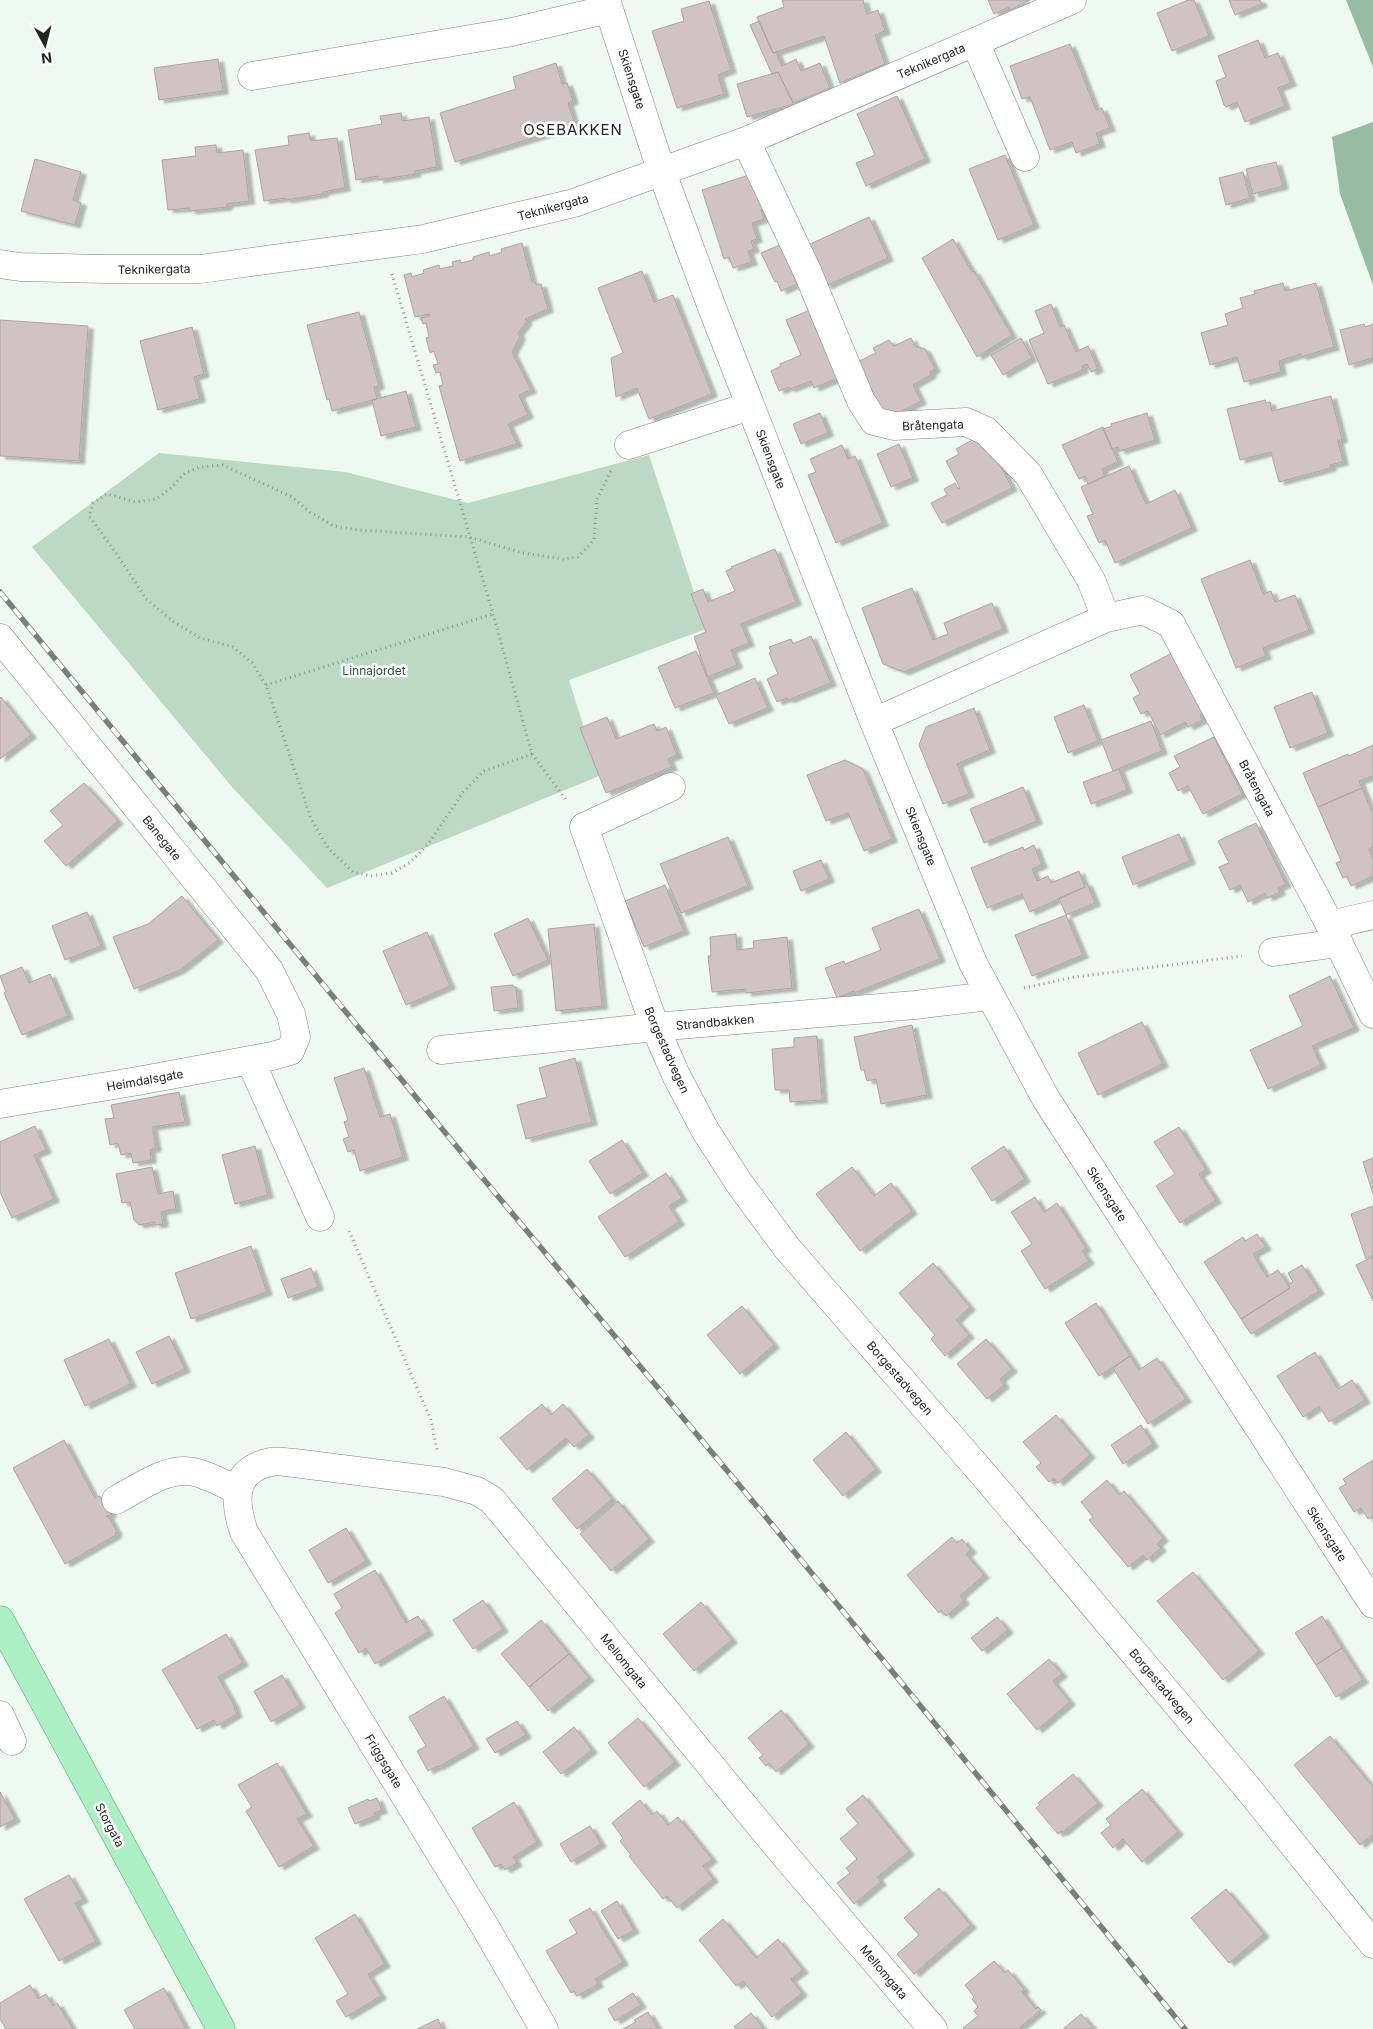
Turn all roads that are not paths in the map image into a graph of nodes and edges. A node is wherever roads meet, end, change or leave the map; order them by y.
1 (1072, 0) edge
2 (607, 5) edge
3 (975, 42) junction
4 (252, 76) dead end
5 (746, 140) junction
6 (1024, 156) dead end
7 (661, 170) junction
8 (0, 264) edge
9 (750, 406) junction
10 (629, 445) road end
11 (1106, 618) junction
12 (0, 638) edge
13 (874, 722) junction
14 (671, 787) dead end
15 (1373, 915) edge
16 (1335, 934) junction
17 (1272, 952) road end
18 (989, 996) junction
19 (1373, 1014) edge
20 (655, 1027) junction
21 (441, 1050) dead end
22 (290, 1051) joint
23 (250, 1060) junction
24 (0, 1104) edge
25 (320, 1217) dead end
26 (237, 1490) junction
27 (116, 1500) dead end
28 (1373, 1604) edge
29 (0, 1620) edge
30 (0, 1715) edge
31 (12, 1741) dead end
32 (1373, 1944) edge
33 (221, 2029) edge
34 (544, 2029) edge
35 (933, 2029) edge

1 - 3 street, Teknikergata
2 - 4 street
2 - 7 street, Skiensgate
3 - 5 street, Teknikergata
3 - 6 street
5 - 7 street, Teknikergata
5 - 11 street, Bråtengata
7 - 8 street, Teknikergata
7 - 9 street, Skiensgate
9 - 10 street
9 - 13 street, Skiensgate
11 - 13 street, Bråtengata
11 - 16 street, Bråtengata
12 - 22 street, Banegate
13 - 18 street, Skiensgate
14 - 20 street, Borgestadvegen
15 - 16 street
16 - 17 street
16 - 19 street, Bråtengata
18 - 20 street, Strandbakken
18 - 28 street, Skiensgate
20 - 21 street, Strandbakken
20 - 32 street, Borgestadvegen
22 - 23 street, Heimdalsgate
23 - 24 street, Heimdalsgate
23 - 25 street
26 - 27 street
26 - 34 street, Friggsgate
26 - 35 street, Mellomgata
29 - 33 main road, Storgata
30 - 31 street

